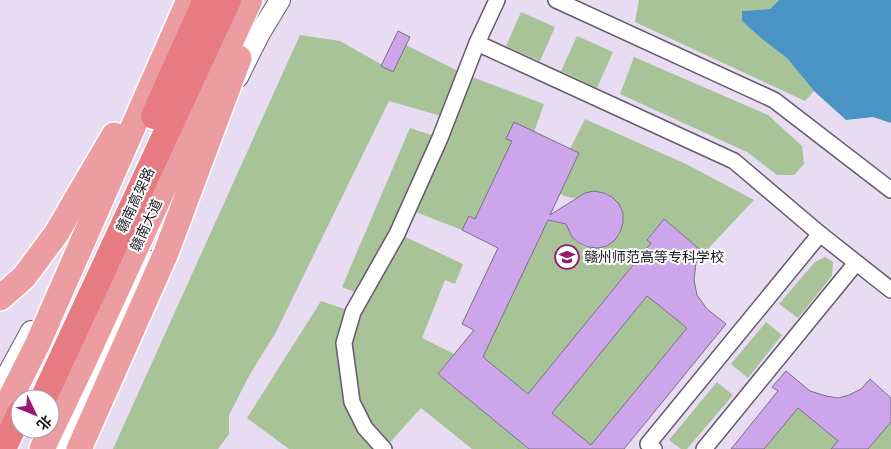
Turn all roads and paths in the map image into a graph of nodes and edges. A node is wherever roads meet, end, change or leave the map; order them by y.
1 (178, 0) edge
2 (189, 0) edge
3 (206, 0) edge
4 (228, 0) edge
5 (250, 0) edge
6 (260, 0) edge
7 (280, 0) edge
8 (497, 0) edge
9 (556, 0) edge
10 (170, 41) junction
11 (477, 43) junction
12 (246, 61) junction
13 (132, 104) junction
14 (214, 127) junction
15 (891, 190) edge
16 (820, 234) junction
17 (856, 263) junction
18 (891, 290) edge
19 (0, 298) edge
20 (0, 388) edge
21 (31, 389) edge
22 (48, 389) edge
23 (0, 419) edge
24 (10, 434) edge
25 (3, 449) edge
26 (42, 449) edge
27 (61, 449) edge
28 (79, 449) edge
29 (88, 449) edge
30 (384, 449) edge
31 (654, 449) edge
32 (704, 449) edge

1 - 13 street
2 - 10 main road
3 - 21 highway, 赣南高架路
4 - 22 highway, 赣南高架路
5 - 26 main road, 赣南大道
6 - 14 main road
7 - 12 street
8 - 11 street
9 - 15 street
10 - 13 main road
10 - 23 main road
11 - 16 street
11 - 30 street
12 - 14 street
12 - 29 street
13 - 19 main road
13 - 20 street
14 - 27 street
14 - 28 main road
16 - 17 street
16 - 31 street
17 - 18 street
17 - 32 street
24 - 25 highway

